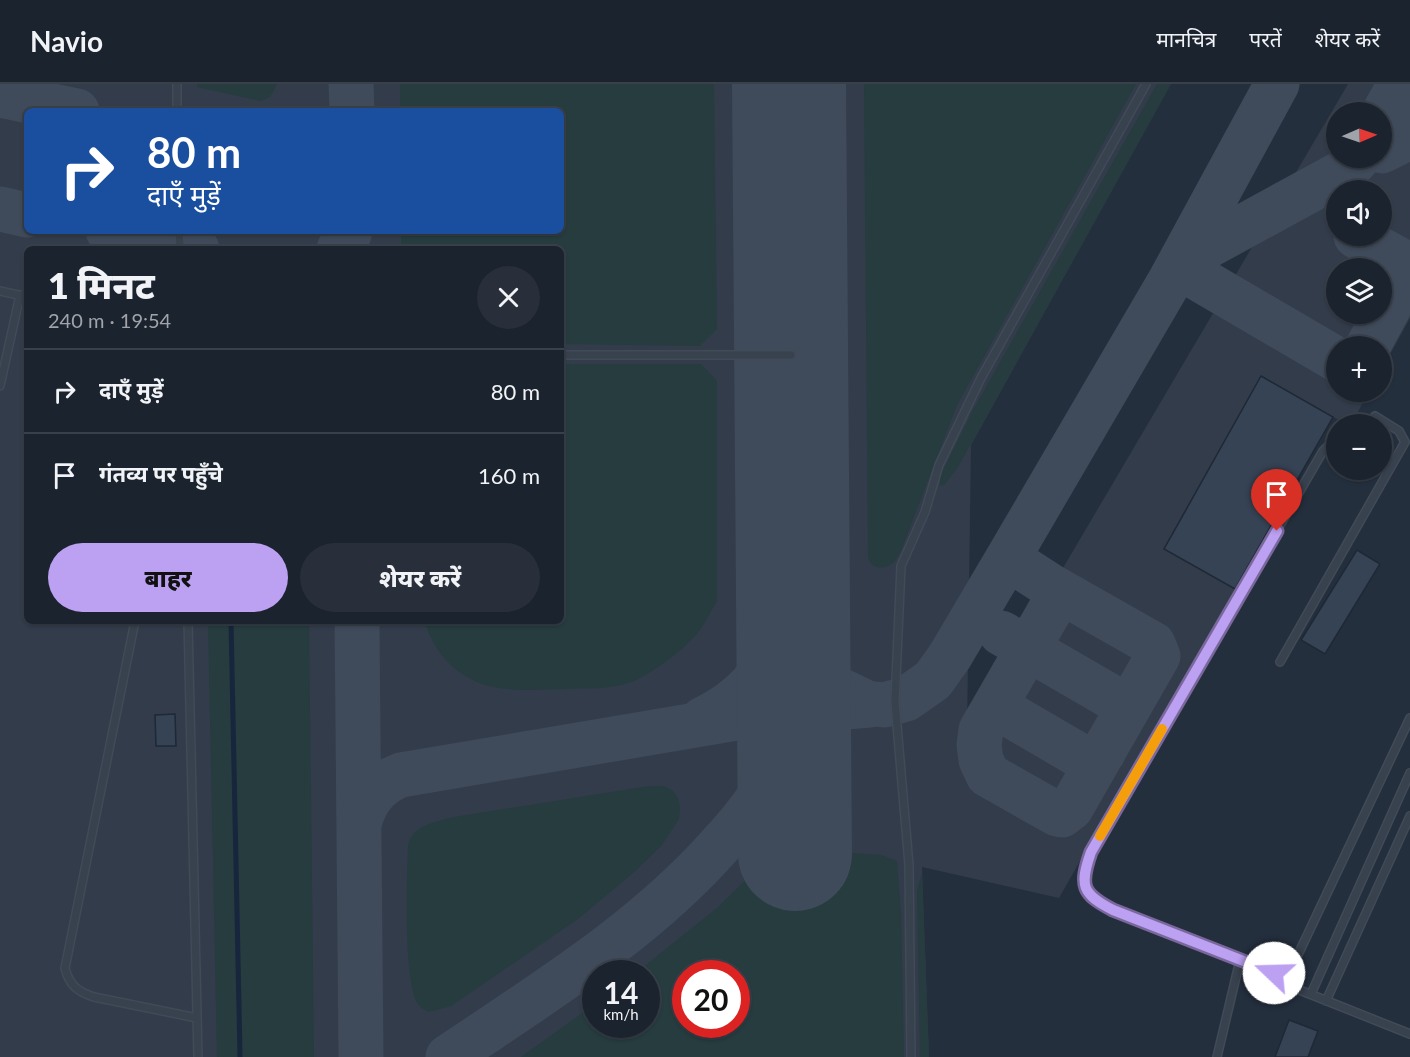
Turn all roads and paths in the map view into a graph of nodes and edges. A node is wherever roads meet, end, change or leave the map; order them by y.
1 (177, 84) edge
2 (1146, 84) edge
3 (177, 108) edge
4 (0, 291) edge
5 (23, 296) edge
6 (564, 355) edge
7 (792, 355) dead end
8 (0, 386) edge
9 (1392, 427) edge
10 (1326, 448) edge
11 (1392, 465) edge
12 (1383, 480) edge
13 (134, 624) edge
14 (188, 624) edge
15 (1280, 662) dead end
16 (1410, 718) edge
17 (1410, 773) edge
18 (1410, 816) edge
19 (1240, 960) junction
20 (1292, 980) junction
21 (1311, 994) junction
22 (1326, 1001) junction
23 (197, 1018) junction
24 (1410, 1034) edge
25 (198, 1057) edge
26 (911, 1057) edge
27 (1217, 1057) edge

1 - 3 lane
2 - 26 lane
4 - 5 lane
5 - 8 lane
6 - 7 lane
9 - 11 lane
10 - 19 lane
12 - 15 lane
13 - 23 lane
14 - 23 lane
16 - 20 lane
17 - 21 lane
18 - 22 lane
19 - 20 lane
19 - 27 lane
20 - 21 lane
21 - 22 lane
22 - 24 lane
23 - 25 lane

